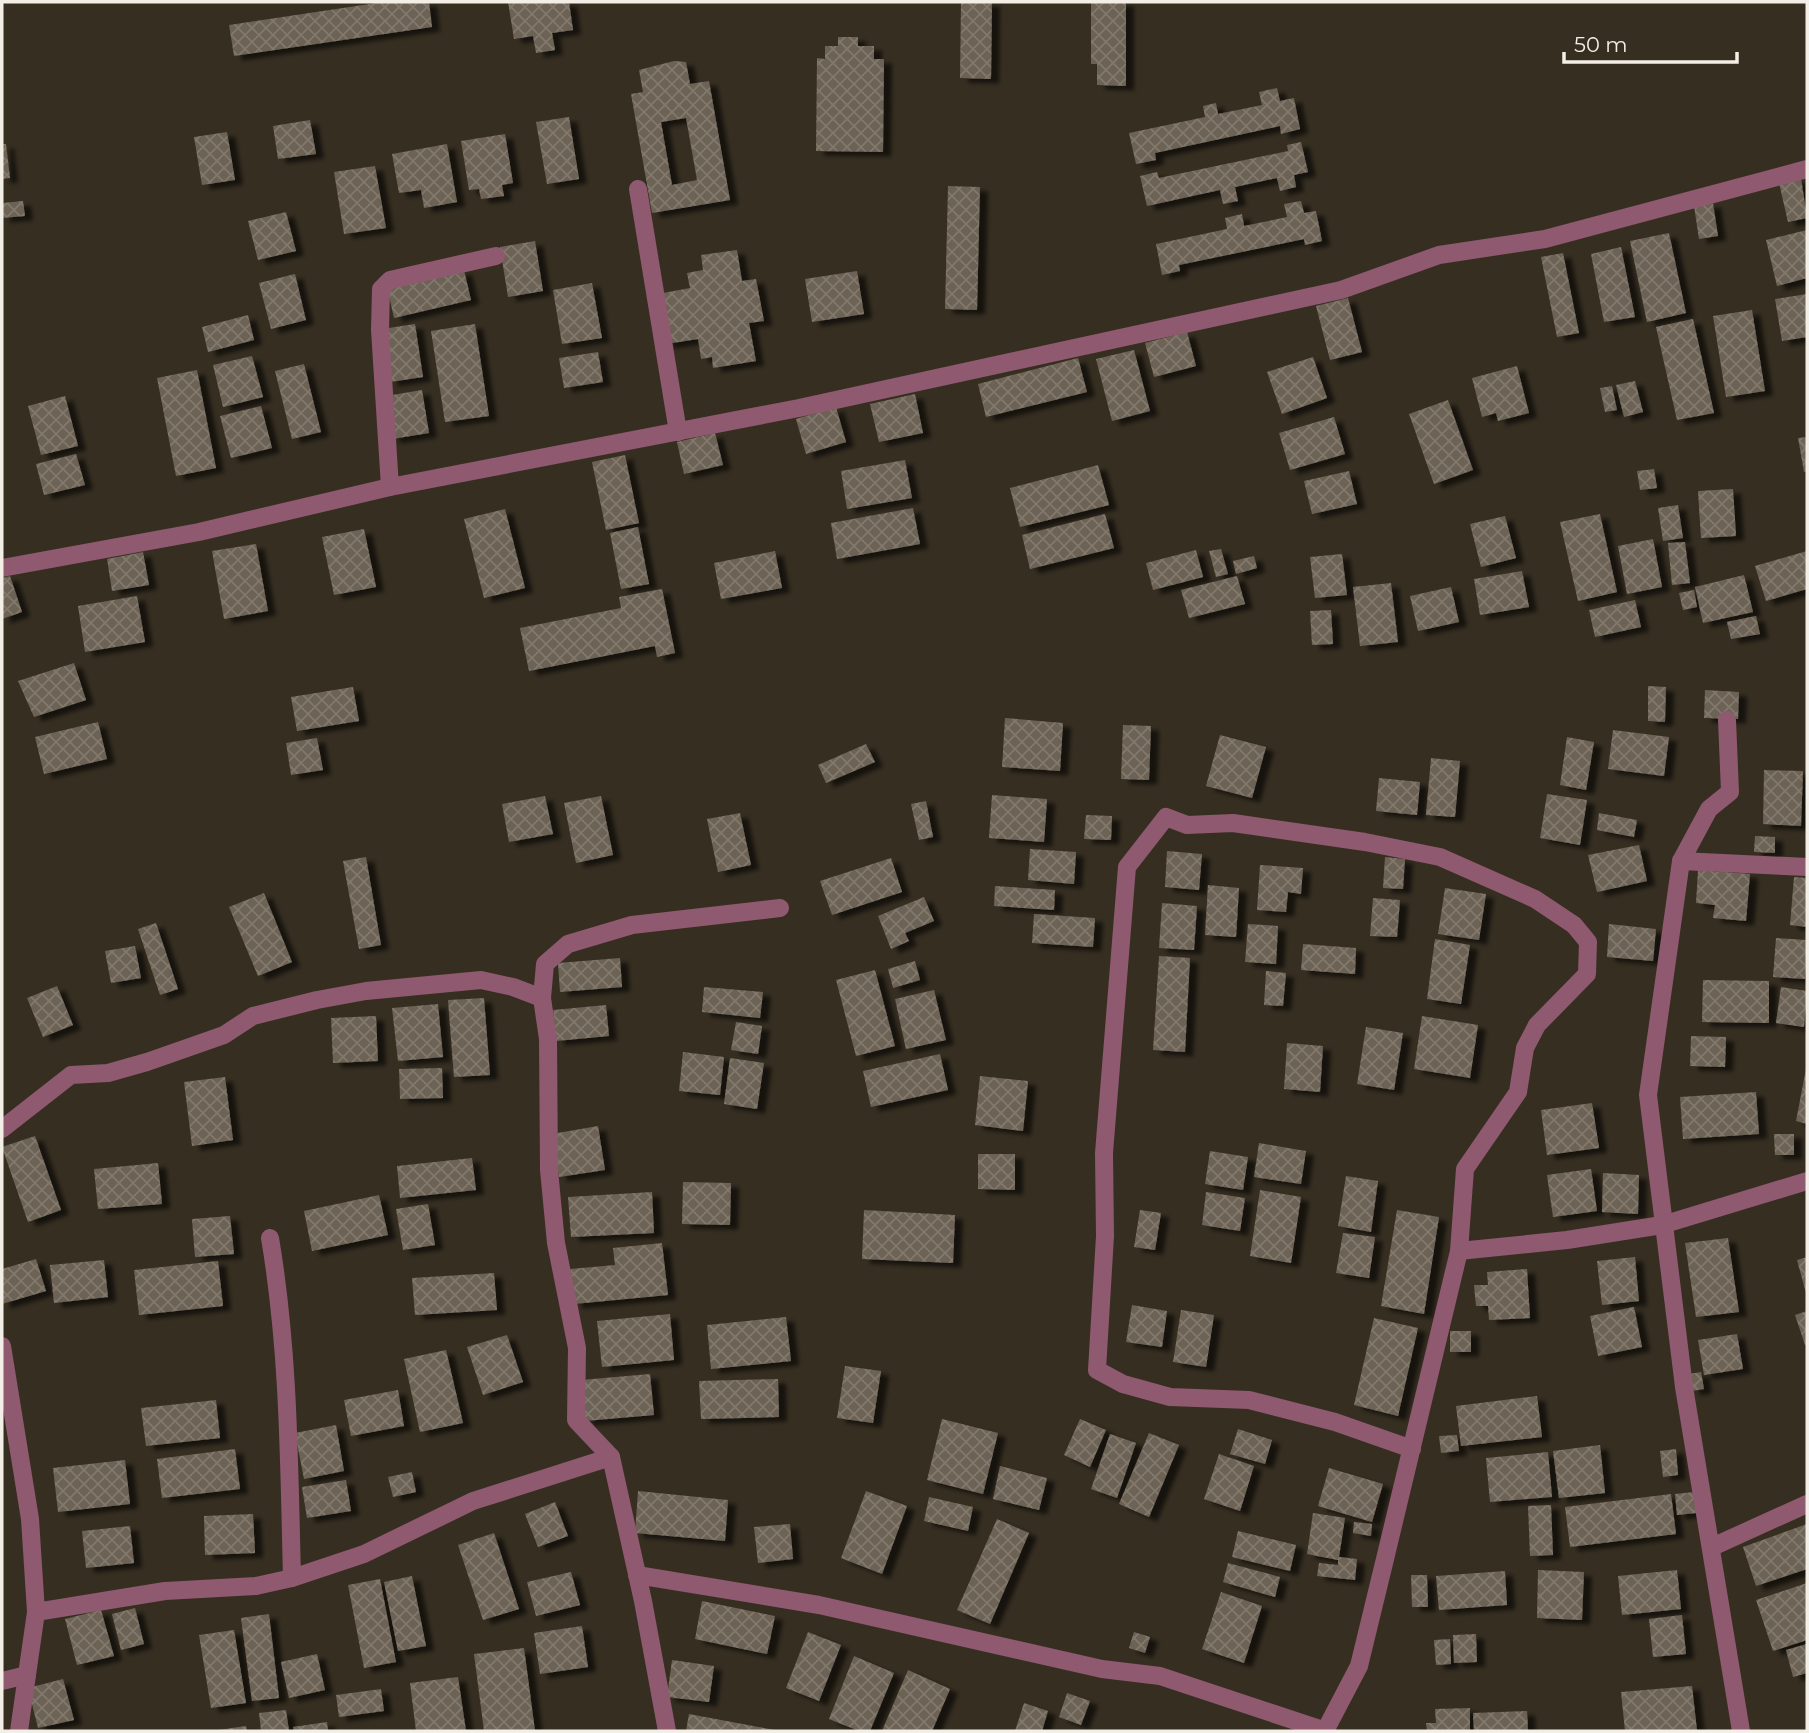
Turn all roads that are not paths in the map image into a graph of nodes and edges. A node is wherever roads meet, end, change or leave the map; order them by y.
1 (1807, 169) edge
2 (638, 190) dead end
3 (496, 256) dead end
4 (678, 432) junction
5 (390, 487) junction
6 (2, 569) edge
7 (1727, 720) dead end
8 (1681, 861) junction
9 (1807, 867) edge
10 (780, 908) dead end
11 (542, 998) junction
12 (2, 1129) edge
13 (1807, 1181) edge
14 (1662, 1225) junction
15 (270, 1238) dead end
16 (1459, 1251) junction
17 (2, 1346) edge
18 (1412, 1449) junction
19 (611, 1457) junction
20 (1807, 1504) edge
21 (1712, 1547) junction
22 (638, 1575) junction
23 (292, 1578) junction
24 (36, 1612) junction
25 (27, 1675) junction
26 (2, 1681) edge
27 (19, 1731) edge
28 (667, 1731) edge
29 (1326, 1731) edge
30 (1741, 1731) edge

1 - 4 street
2 - 4 street
3 - 5 street
4 - 5 street
5 - 6 street
7 - 8 street
8 - 9 street
8 - 14 street
10 - 11 street
11 - 12 street
11 - 19 street
13 - 14 street
14 - 16 street
14 - 21 street
15 - 23 street
16 - 18 street
16 - 18 street
17 - 24 street
18 - 29 street
19 - 22 street
19 - 23 street
20 - 21 street
21 - 30 street
22 - 28 street
22 - 29 street
23 - 24 street
24 - 25 street
25 - 26 street
25 - 27 street

